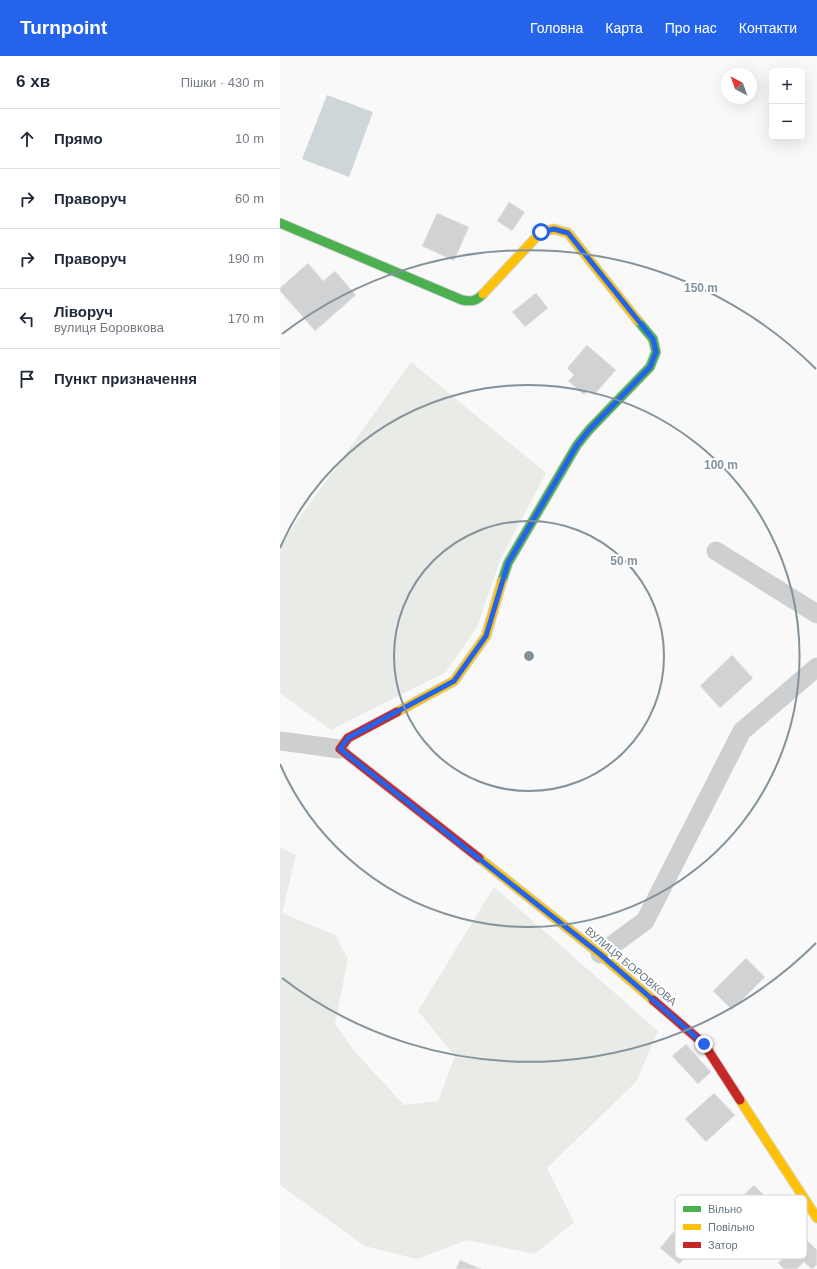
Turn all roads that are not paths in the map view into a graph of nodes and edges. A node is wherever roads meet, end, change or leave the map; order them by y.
1 (280, 223) edge
2 (716, 551) dead end
3 (817, 614) edge
4 (817, 667) edge
5 (280, 741) edge
6 (340, 749) junction
7 (600, 954) junction
8 (802, 1195) edge
9 (807, 1203) edge
10 (817, 1218) edge

1 - 6 street
2 - 3 street
4 - 7 street
5 - 6 street
6 - 7 street, ВУЛИЦЯ БОРОВКОВА
7 - 8 street, ВУЛИЦЯ БОРОВКОВА
9 - 10 street, ВУЛИЦЯ БОРОВКОВА

